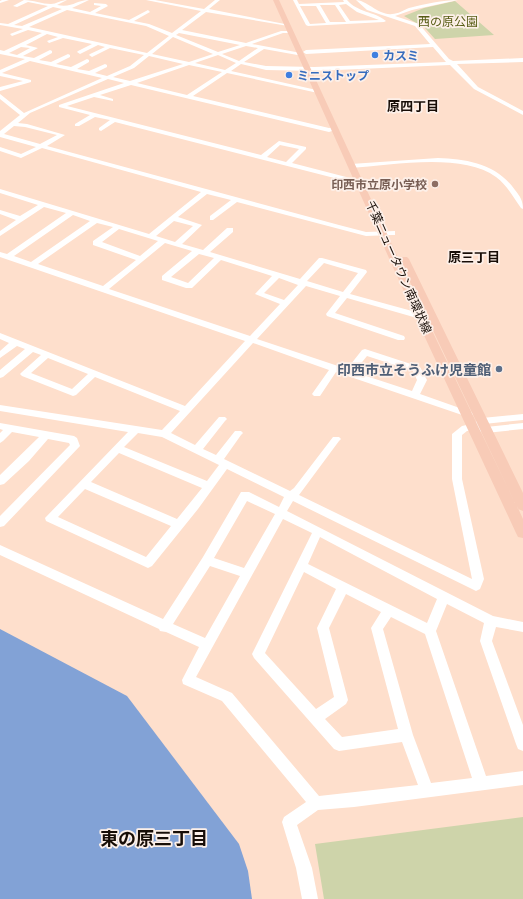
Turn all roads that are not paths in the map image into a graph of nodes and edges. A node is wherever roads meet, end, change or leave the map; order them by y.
1 (7, 0) edge
2 (27, 0) edge
3 (65, 0) edge
4 (87, 0) edge
5 (148, 0) edge
6 (218, 0) edge
7 (276, 0) edge
8 (281, 0) edge
9 (358, 0) edge
10 (456, 0) edge
11 (346, 1) edge
12 (441, 1) edge
13 (0, 2) edge
14 (296, 2) edge
15 (307, 2) edge
16 (327, 2) edge
17 (336, 3) junction
18 (96, 4) dead end
19 (317, 4) junction
20 (53, 5) junction
21 (15, 6) dead end
22 (366, 7) junction
23 (68, 8) junction
24 (353, 9) junction
25 (204, 10) junction
26 (148, 11) dead end
27 (91, 13) junction
28 (371, 16) junction
29 (392, 16) junction
30 (130, 21) junction
31 (369, 23) junction
32 (0, 24) edge
33 (9, 24) junction
34 (329, 24) junction
35 (349, 24) junction
36 (26, 28) junction
37 (289, 28) junction
38 (178, 31) junction
39 (48, 32) junction
40 (12, 35) dead end
41 (173, 35) junction
42 (63, 36) junction
43 (49, 42) dead end
44 (98, 43) junction
45 (247, 44) junction
46 (20, 45) junction
47 (434, 45) junction
48 (110, 46) junction
49 (262, 48) junction
50 (50, 52) dead end
51 (80, 52) dead end
52 (2, 53) edge
53 (303, 53) junction
54 (148, 54) junction
55 (220, 54) junction
56 (92, 55) dead end
57 (68, 56) dead end
58 (20, 57) junction
59 (523, 59) edge
60 (32, 60) junction
61 (87, 61) dead end
62 (448, 61) junction
63 (238, 62) junction
64 (5, 64) dead end
65 (52, 64) junction
66 (192, 64) junction
67 (105, 66) dead end
68 (311, 68) junction
69 (72, 69) junction
70 (224, 71) junction
71 (0, 73) edge
72 (90, 73) junction
73 (108, 77) junction
74 (130, 84) junction
75 (0, 89) edge
76 (318, 91) junction
77 (94, 95) junction
78 (0, 96) edge
79 (187, 96) junction
80 (111, 100) dead end
81 (3, 102) edge
82 (523, 113) edge
83 (23, 115) junction
84 (94, 115) junction
85 (523, 116) edge
86 (114, 120) junction
87 (12, 124) junction
88 (77, 125) dead end
89 (101, 128) dead end
90 (335, 129) junction
91 (0, 134) edge
92 (43, 146) junction
93 (0, 149) edge
94 (262, 158) junction
95 (287, 164) junction
96 (356, 165) junction
97 (359, 180) junction
98 (0, 190) edge
99 (206, 191) junction
100 (236, 199) junction
101 (43, 204) junction
102 (523, 207) edge
103 (0, 212) edge
104 (71, 213) junction
105 (173, 218) junction
106 (213, 218) dead end
107 (21, 219) junction
108 (96, 220) junction
109 (118, 227) junction
110 (230, 230) dead end
111 (0, 234) edge
112 (388, 234) junction
113 (150, 237) junction
114 (163, 241) junction
115 (176, 245) junction
116 (201, 252) junction
117 (0, 254) edge
118 (8, 257) junction
119 (219, 258) junction
120 (141, 259) junction
121 (32, 265) junction
122 (277, 275) junction
123 (303, 283) junction
124 (103, 290) junction
125 (344, 296) junction
126 (286, 303) junction
127 (420, 316) junction
128 (0, 336) edge
129 (400, 338) dead end
130 (252, 341) junction
131 (16, 342) junction
132 (32, 348) junction
133 (48, 354) junction
134 (0, 355) edge
135 (334, 369) junction
136 (94, 373) junction
137 (348, 374) junction
138 (0, 375) edge
139 (317, 394) dead end
140 (414, 396) junction
141 (0, 408) edge
142 (187, 410) junction
143 (468, 414) junction
144 (523, 417) edge
145 (222, 420) dead end
146 (481, 426) junction
147 (523, 426) edge
148 (5, 427) edge
149 (135, 430) junction
150 (238, 433) dead end
151 (164, 434) junction
152 (46, 435) junction
153 (336, 438) dead end
154 (0, 439) edge
155 (117, 448) junction
156 (197, 450) junction
157 (221, 462) junction
158 (0, 481) edge
159 (84, 484) junction
160 (208, 486) junction
161 (291, 495) junction
162 (523, 506) edge
163 (280, 513) junction
164 (0, 523) edge
165 (179, 525) junction
166 (318, 531) junction
167 (523, 533) edge
168 (0, 550) edge
169 (207, 560) junction
170 (302, 566) junction
171 (248, 574) junction
172 (343, 587) junction
173 (444, 597) junction
174 (389, 610) junction
175 (491, 621) junction
176 (164, 627) junction
177 (523, 627) edge
178 (430, 631) junction
179 (207, 645) junction
180 (315, 718) junction
181 (406, 735) junction
182 (523, 744) edge
183 (523, 778) edge
184 (481, 783) junction
185 (427, 790) junction
186 (316, 803) junction
187 (310, 899) edge

1 - 13 street
2 - 20 street
2 - 21 street
3 - 20 street
4 - 23 street
5 - 25 street
6 - 25 street
7 - 37 main road, 千葉ニュータウン南環状線
8 - 53 main road, 千葉ニュータウン南環状線
9 - 22 street
10 - 12 street
11 - 17 street
11 - 24 street
12 - 29 street
14 - 15 street
14 - 34 street
15 - 19 street
16 - 17 street
16 - 19 street
17 - 35 street
18 - 27 street
19 - 34 street
20 - 23 street
20 - 33 street
22 - 24 street
22 - 29 street
23 - 27 street
23 - 36 street
24 - 28 street
25 - 37 street
25 - 38 street
26 - 30 street
27 - 30 street
28 - 31 street
28 - 31 street
29 - 47 street
30 - 41 street
31 - 35 street
32 - 33 street
33 - 36 street
34 - 35 street
36 - 39 street
36 - 40 street
37 - 45 street
37 - 53 main road, 千葉ニュータウン南環状線
38 - 41 street
38 - 45 street
39 - 42 street
39 - 46 street
41 - 54 street
41 - 55 street
42 - 43 street
42 - 44 street
44 - 48 street
44 - 51 street
45 - 49 street
45 - 55 street
46 - 52 street
46 - 58 street
47 - 53 street
47 - 62 street
48 - 54 street
48 - 56 street
49 - 53 street
49 - 63 street
50 - 60 street
52 - 58 street
53 - 68 main road, 千葉ニュータウン南環状線
54 - 66 street
54 - 73 street
55 - 63 street
55 - 66 street
57 - 65 street
58 - 60 street
58 - 64 street
59 - 62 street
60 - 65 street
60 - 71 street
61 - 69 street
62 - 68 street
62 - 82 street
62 - 85 street
63 - 68 street
63 - 70 street
65 - 69 street
66 - 70 street
66 - 74 street
67 - 72 street
68 - 76 main road, 千葉ニュータウン南環状線
68 - 96 main road, 千葉ニュータウン南環状線
69 - 72 street
70 - 76 street
70 - 79 street
71 - 75 street
72 - 73 street
73 - 74 street
73 - 83 street
74 - 77 street
74 - 79 street
76 - 90 main road, 千葉ニュータウン南環状線
77 - 80 street
77 - 84 street
78 - 81 street
79 - 90 street
81 - 83 street
83 - 87 street
84 - 86 street
84 - 88 street
86 - 89 street
86 - 94 street
87 - 91 street
87 - 92 street
90 - 96 main road, 千葉ニュータウン南環状線
91 - 92 street
92 - 93 street
92 - 99 street
94 - 95 street
94 - 95 street
95 - 97 street
96 - 97 main road, 千葉ニュータウン南環状線
96 - 102 street
96 - 112 main road, 千葉ニュータウン南環状線
97 - 112 main road, 千葉ニュータウン南環状線
98 - 101 street
99 - 100 street
99 - 105 street
100 - 106 street
100 - 112 street
101 - 104 street
101 - 107 street
103 - 107 street
104 - 108 street
104 - 118 street
105 - 113 street
105 - 115 street
107 - 111 street
108 - 109 street
108 - 121 street
109 - 113 street
109 - 120 street
110 - 116 street
112 - 127 main road, 千葉ニュータウン南環状線
112 - 146 main road, 千葉ニュータウン南環状線
113 - 114 street
114 - 115 street
114 - 120 street
115 - 116 street
116 - 119 street
116 - 119 street
117 - 118 street
118 - 121 street
119 - 122 street
120 - 124 street
121 - 124 street
122 - 123 street
122 - 126 street
123 - 125 street
123 - 125 street
123 - 126 street
124 - 130 street
125 - 127 street
125 - 129 street
126 - 130 street
127 - 143 main road, 千葉ニュータウン南環状線
128 - 131 street
130 - 135 street
130 - 142 street
131 - 132 street
131 - 134 street
132 - 133 street
132 - 138 street
133 - 136 street
133 - 136 street
135 - 137 street
135 - 139 street
136 - 142 street
137 - 140 street
137 - 140 street
140 - 143 street
141 - 149 street
142 - 151 street
143 - 146 main road, 千葉ニュータウン南環状線
144 - 146 street
145 - 156 street
146 - 147 street
146 - 161 street
146 - 162 main road, 千葉ニュータウン南環状線
146 - 167 main road, 千葉ニュータウン南環状線
148 - 152 street
148 - 154 street
149 - 151 street
149 - 155 street
150 - 157 street
151 - 156 street
152 - 158 street
152 - 164 street
153 - 161 street
155 - 159 street
155 - 160 street
156 - 157 street
157 - 160 street
157 - 161 street
159 - 165 street
159 - 165 street
160 - 165 street
161 - 163 street
163 - 166 street
163 - 169 street
163 - 171 street
166 - 170 street
166 - 173 street
168 - 176 street
169 - 171 street
169 - 176 street
170 - 172 street
170 - 180 street
171 - 179 street
172 - 174 street
172 - 180 street
173 - 175 street
173 - 178 street
174 - 178 street
174 - 181 street
175 - 177 street
175 - 182 street
176 - 179 street
178 - 184 street
179 - 186 street
180 - 181 street
181 - 185 street
183 - 184 street
184 - 185 street
185 - 186 street
186 - 187 street

